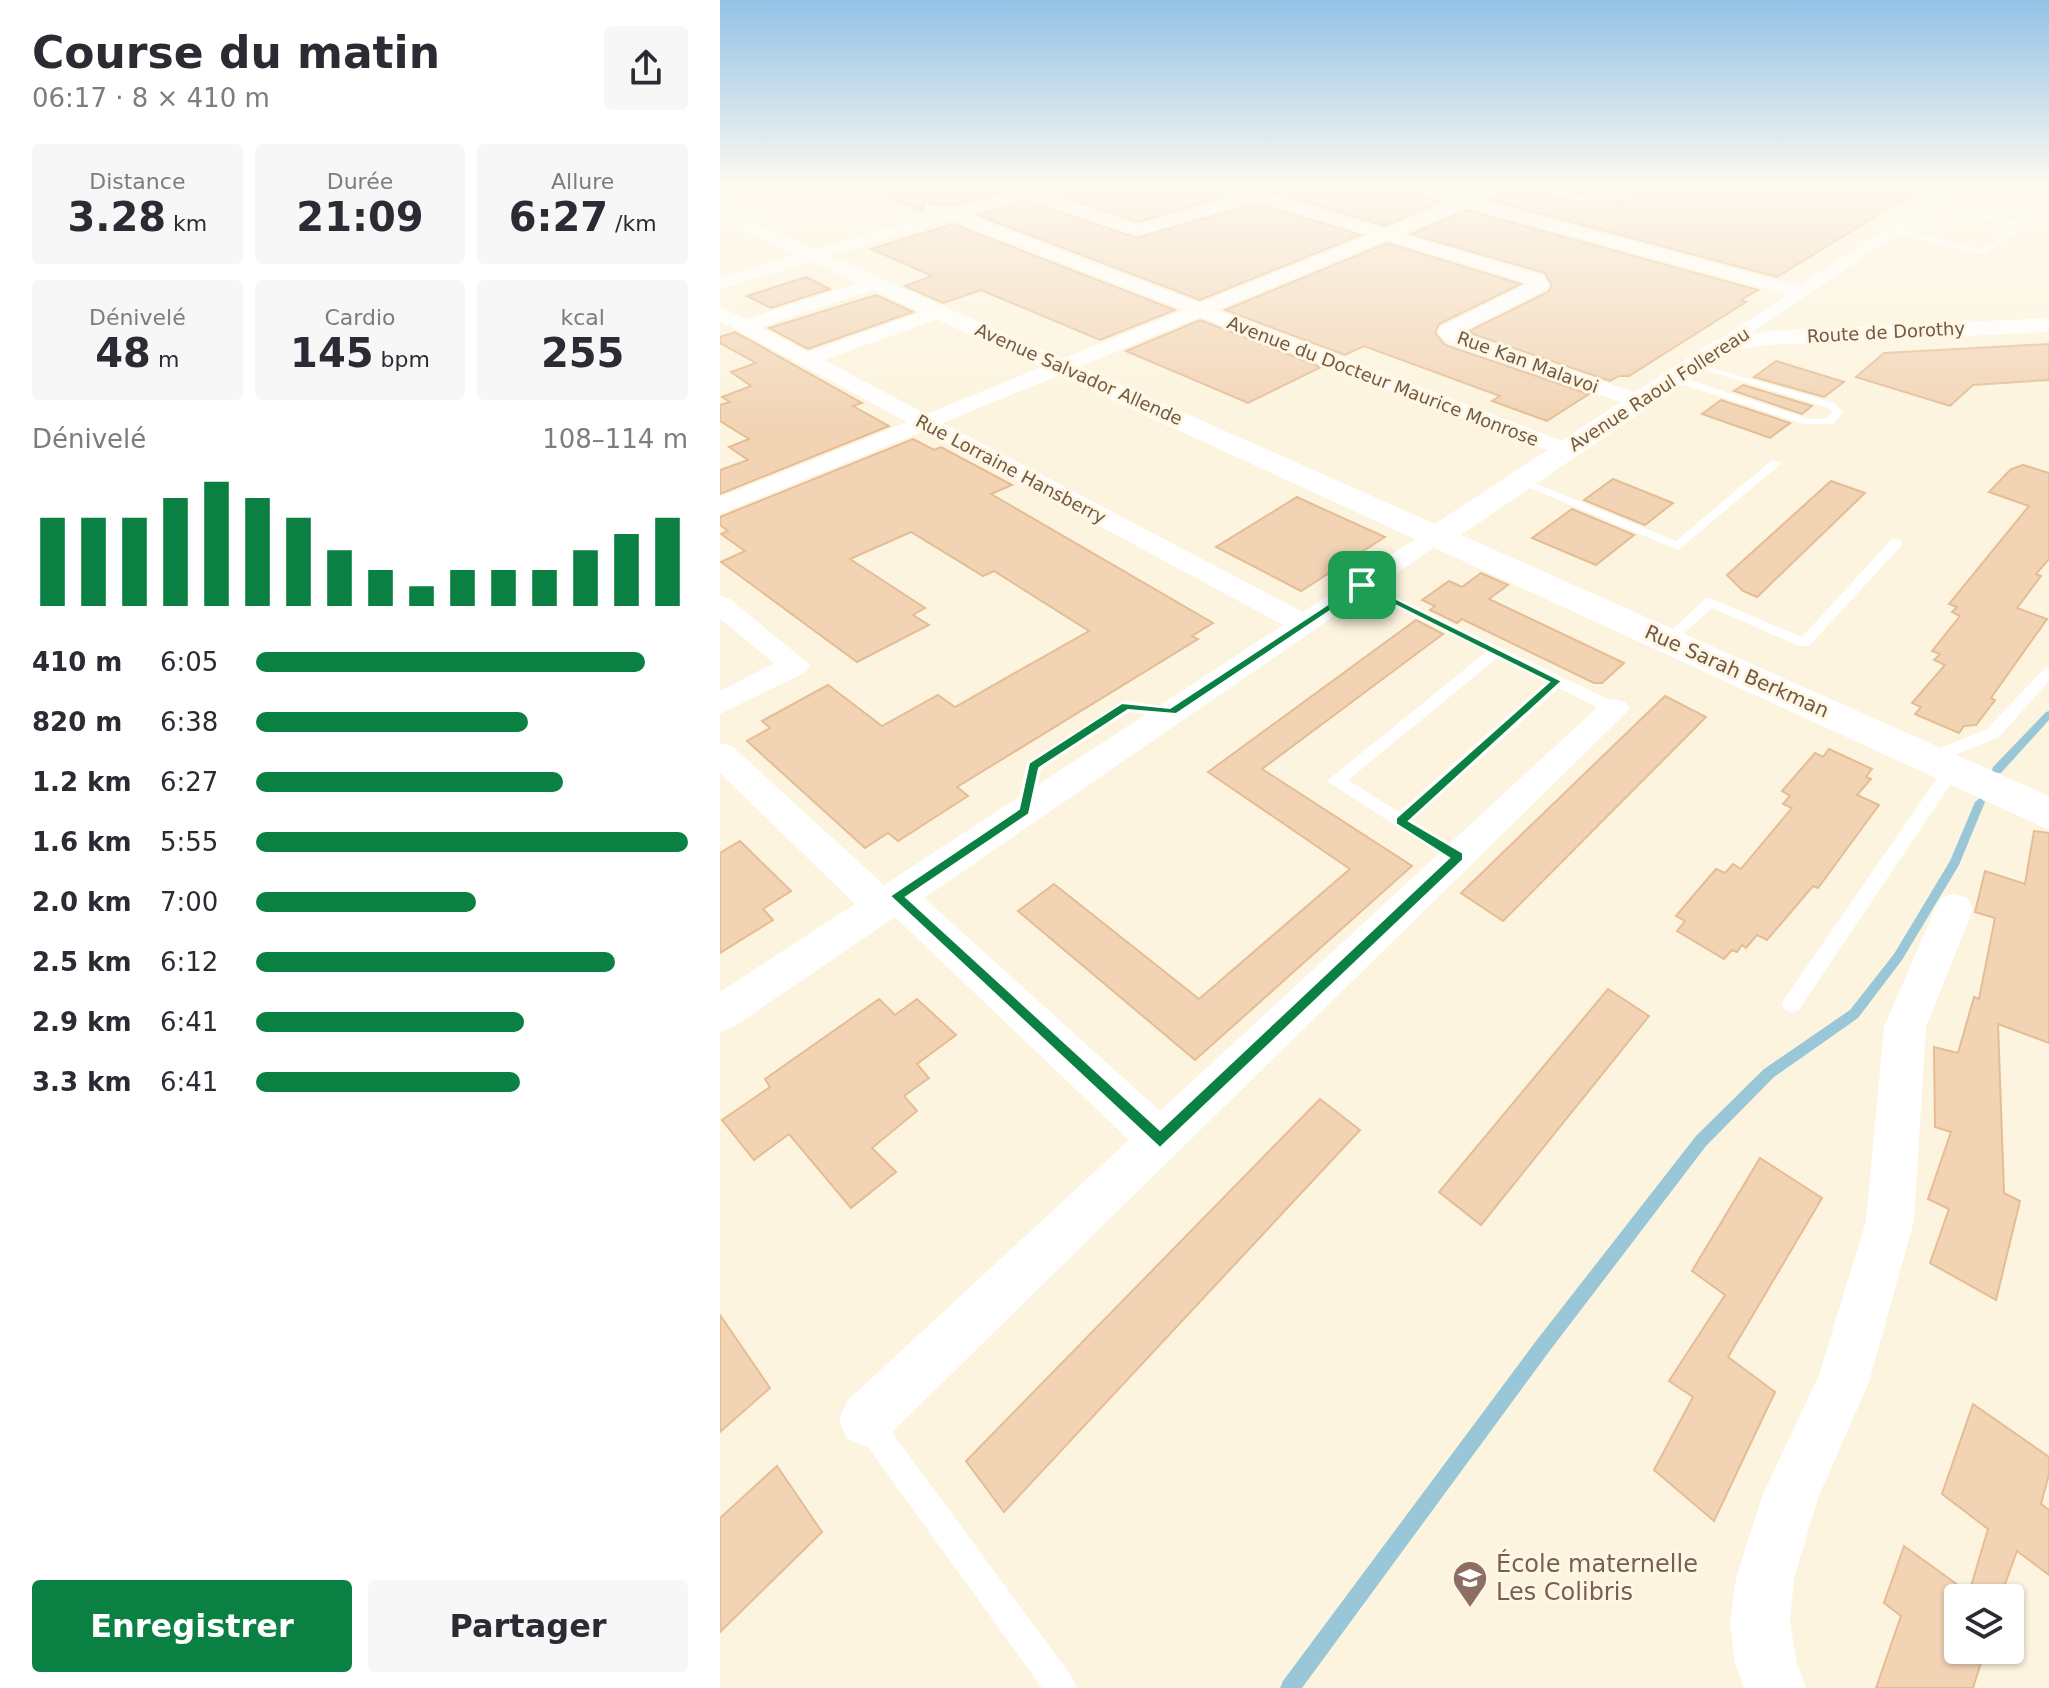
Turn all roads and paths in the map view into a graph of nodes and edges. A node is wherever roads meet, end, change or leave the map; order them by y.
1 (768, 265) edge
2 (836, 265) edge
3 (1081, 265) edge
4 (1309, 265) edge
5 (1483, 265) edge
6 (1697, 265) edge
7 (1845, 265) edge
8 (720, 283) edge
9 (876, 283) junction
10 (1802, 293) junction
11 (807, 306) junction
12 (1197, 310) junction
13 (940, 312) junction
14 (720, 313) edge
15 (1761, 322) junction
16 (2049, 325) edge
17 (745, 326) junction
18 (868, 337) junction
19 (1790, 338) junction
20 (1724, 345) junction
21 (807, 359) junction
22 (1060, 366) junction
23 (1685, 371) junction
24 (1638, 401) junction
25 (922, 422) junction
26 (1565, 450) junction
27 (1776, 463) dead end
28 (1519, 481) junction
29 (720, 506) edge
30 (1438, 536) junction
31 (1896, 543) dead end
32 (1362, 585) junction
33 (720, 605) edge
34 (1303, 624) junction
35 (1668, 640) junction
36 (1496, 651) junction
37 (2049, 672) edge
38 (1557, 681) junction
39 (720, 704) edge
40 (1614, 709) joint
41 (720, 754) edge
42 (1941, 764) junction
43 (2044, 805) edge
44 (1400, 821) junction
45 (1458, 857) junction
46 (890, 901) junction
47 (1954, 909) dead end
48 (1792, 1004) dead end
49 (720, 1014) edge
50 (1160, 1140) junction
51 (866, 1420) joint
52 (1061, 1688) edge
53 (1775, 1688) edge

1 - 8 street
2 - 9 main road, Avenue Salvador Allende
3 - 12 street, Avenue du Docteur Maurice Monrose
4 - 12 street
5 - 24 street, Rue Kan Malavoi
6 - 10 street
7 - 10 street, Avenue Raoul Follereau
9 - 11 street
9 - 13 main road, Avenue Salvador Allende
10 - 15 street, Avenue Raoul Follereau
11 - 17 street
11 - 18 street
12 - 22 street
12 - 26 street, Avenue du Docteur Maurice Monrose
13 - 18 street
13 - 22 main road, Avenue Salvador Allende
14 - 17 street, Rue Lorraine Hansberry
15 - 19 main road
15 - 20 street, Avenue Raoul Follereau
16 - 19 main road, Route de Dorothy
17 - 21 street, Rue Lorraine Hansberry
18 - 21 street
19 - 20 main road, Route de Dorothy
20 - 23 main road, Avenue Raoul Follereau
21 - 25 street, Rue Lorraine Hansberry
22 - 25 street
22 - 30 main road, Avenue Salvador Allende
23 - 23 lane
23 - 24 main road, Avenue Raoul Follereau
24 - 26 main road, Avenue Raoul Follereau
25 - 29 street
25 - 34 street, Rue Lorraine Hansberry
26 - 28 main road, Avenue Raoul Follereau
27 - 28 lane
28 - 30 main road, Avenue Raoul Follereau
30 - 32 street
30 - 35 main road, Rue Sarah Berkman
31 - 35 lane
32 - 34 street
32 - 36 lane
33 - 39 street
34 - 46 street
35 - 42 main road, Rue Sarah Berkman
36 - 38 lane
36 - 44 lane
37 - 42 lane
38 - 40 lane
38 - 44 lane
40 - 45 street
41 - 46 street
42 - 43 main road, Rue Sarah Berkman
42 - 48 lane
44 - 45 lane
45 - 50 street
46 - 49 street
46 - 50 street
47 - 53 street
50 - 51 street
51 - 52 lane

